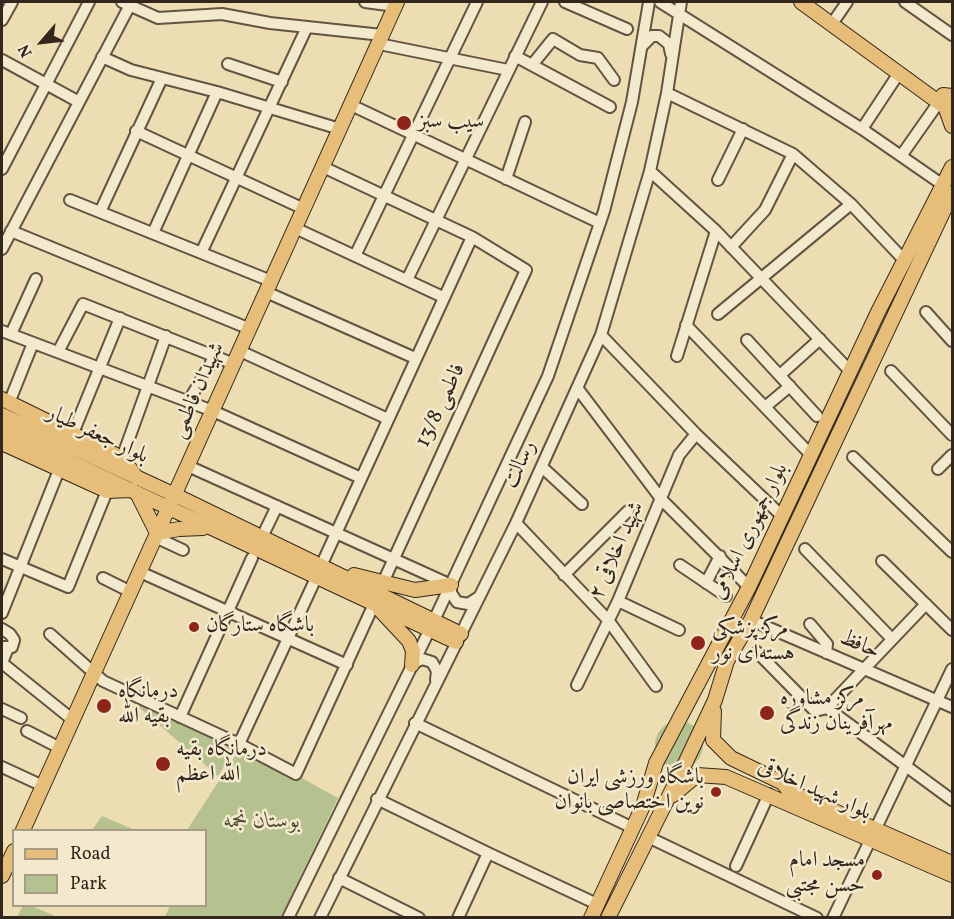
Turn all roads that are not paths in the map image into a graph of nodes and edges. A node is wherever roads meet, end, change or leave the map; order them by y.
1 (12, 2) edge
2 (89, 2) edge
3 (365, 2) edge
4 (477, 2) edge
5 (542, 2) edge
6 (565, 2) edge
7 (649, 2) edge
8 (660, 2) edge
9 (681, 2) edge
10 (801, 2) edge
11 (815, 2) edge
12 (847, 2) edge
13 (905, 2) edge
14 (126, 3) edge
15 (396, 4) edge
16 (679, 14) junction
17 (836, 18) junction
18 (2, 20) edge
19 (307, 27) junction
20 (627, 29) dead end
21 (952, 35) edge
22 (380, 40) junction
23 (641, 46) junction
24 (515, 56) junction
25 (102, 57) junction
26 (672, 57) junction
27 (448, 58) junction
28 (2, 60) edge
29 (228, 64) dead end
30 (532, 65) junction
31 (508, 70) junction
32 (898, 73) junction
33 (162, 78) junction
34 (614, 80) dead end
35 (282, 82) junction
36 (45, 86) junction
37 (217, 92) junction
38 (667, 93) junction
39 (79, 102) junction
40 (948, 102) edge
41 (351, 105) junction
42 (610, 106) dead end
43 (270, 108) junction
44 (525, 122) dead end
45 (952, 126) edge
46 (340, 129) junction
47 (743, 129) junction
48 (862, 129) junction
49 (136, 131) junction
50 (413, 134) junction
51 (793, 154) junction
52 (188, 155) junction
53 (901, 156) junction
54 (466, 160) junction
55 (323, 166) junction
56 (952, 166) edge
57 (2, 169) edge
58 (650, 171) junction
59 (237, 177) junction
60 (506, 179) junction
61 (718, 180) dead end
62 (948, 189) edge
63 (384, 195) junction
64 (70, 200) dead end
65 (851, 204) junction
66 (304, 208) junction
67 (100, 212) junction
68 (437, 220) junction
69 (600, 223) junction
70 (295, 228) junction
71 (11, 231) junction
72 (716, 231) junction
73 (153, 233) junction
74 (472, 237) junction
75 (731, 247) junction
76 (2, 249) edge
77 (201, 253) junction
78 (355, 256) junction
79 (905, 261) junction
80 (761, 278) junction
81 (36, 279) dead end
82 (407, 280) junction
83 (269, 286) junction
84 (443, 297) junction
85 (926, 312) dead end
86 (718, 314) dead end
87 (120, 318) junction
88 (686, 325) junction
89 (250, 329) junction
90 (6, 332) edge
91 (602, 335) junction
92 (166, 336) junction
93 (747, 339) dead end
94 (820, 339) junction
95 (952, 341) edge
96 (33, 343) junction
97 (240, 351) junction
98 (58, 352) junction
99 (216, 356) junction
100 (677, 356) dead end
101 (416, 358) junction
102 (234, 364) junction
103 (100, 368) junction
104 (850, 370) junction
105 (891, 371) dead end
106 (780, 375) junction
107 (789, 386) junction
108 (149, 387) junction
109 (578, 389) junction
110 (5, 401) edge
111 (188, 402) junction
112 (765, 407) junction
113 (213, 411) junction
114 (2, 415) edge
115 (817, 416) dead end
116 (388, 419) junction
117 (2, 430) edge
118 (951, 432) edge
119 (73, 433) junction
120 (696, 434) junction
121 (2, 443) edge
122 (952, 454) edge
123 (811, 455) junction
124 (853, 457) dead end
125 (122, 458) junction
126 (188, 466) junction
127 (542, 467) junction
128 (938, 469) dead end
129 (59, 470) junction
130 (361, 478) junction
131 (136, 487) junction
132 (177, 489) junction
133 (107, 491) junction
134 (662, 500) junction
135 (582, 504) dead end
136 (277, 506) junction
137 (168, 510) junction
138 (628, 511) dead end
139 (782, 516) junction
140 (516, 523) junction
141 (208, 528) junction
142 (336, 532) junction
143 (156, 535) junction
144 (263, 535) dead end
145 (805, 549) dead end
146 (183, 550) dead end
147 (952, 552) edge
148 (720, 556) junction
149 (252, 558) dead end
150 (394, 558) junction
151 (2, 559) edge
152 (882, 561) dead end
153 (680, 565) dead end
154 (20, 567) junction
155 (321, 571) junction
156 (140, 572) junction
157 (564, 574) junction
158 (103, 578) dead end
159 (706, 583) junction
160 (451, 585) junction
161 (749, 587) junction
162 (131, 592) junction
163 (378, 594) junction
164 (726, 596) dead end
165 (479, 597) junction
166 (618, 601) junction
167 (926, 604) junction
168 (228, 612) junction
169 (2, 613) edge
170 (608, 620) junction
171 (751, 620) junction
172 (810, 624) dead end
173 (432, 625) junction
174 (2, 629) edge
175 (679, 630) dead end
176 (952, 630) edge
177 (50, 634) dead end
178 (459, 638) junction
179 (288, 639) junction
180 (892, 639) junction
181 (5, 648) edge
182 (757, 652) dead end
183 (826, 652) junction
184 (2, 663) edge
185 (347, 665) junction
186 (412, 665) junction
187 (863, 669) junction
188 (952, 669) edge
189 (94, 674) junction
190 (436, 680) junction
191 (577, 685) dead end
192 (656, 686) dead end
193 (715, 700) junction
194 (937, 701) junction
195 (952, 707) edge
196 (827, 708) junction
197 (2, 709) edge
198 (180, 717) junction
199 (21, 718) dead end
200 (73, 720) junction
201 (415, 723) junction
202 (27, 731) dead end
203 (239, 744) junction
204 (60, 748) junction
205 (906, 765) junction
206 (2, 767) edge
207 (43, 786) junction
208 (769, 794) junction
209 (377, 799) junction
210 (952, 800) edge
211 (664, 806) junction
212 (633, 828) junction
213 (24, 829) edge
214 (873, 834) junction
215 (648, 837) junction
216 (488, 853) junction
217 (12, 855) edge
218 (952, 863) edge
219 (736, 866) dead end
220 (952, 875) edge
221 (2, 876) edge
222 (339, 878) junction
223 (597, 904) junction
224 (611, 916) edge
225 (288, 918) edge
226 (320, 918) edge
227 (419, 918) edge
228 (458, 918) edge
229 (591, 918) edge
230 (817, 918) edge
231 (833, 918) edge

1 - 18 street
2 - 36 street
3 - 15 street
4 - 27 street
5 - 24 street
6 - 20 street
7 - 23 street, رسالت
8 - 16 street
9 - 16 street, رسالت
10 - 32 main road
11 - 17 main road
12 - 17 street
13 - 21 street
14 - 19 street
14 - 25 street
15 - 22 main road, شهیدان فاطمی
16 - 26 street, رسالت
16 - 48 street
17 - 40 main road
19 - 22 street
19 - 35 street
22 - 27 street
22 - 41 main road, شهیدان فاطمی
23 - 26 street
23 - 69 street, رسالت
24 - 30 street
24 - 31 street
25 - 33 street
25 - 39 street
26 - 38 street, رسالت
27 - 31 street
27 - 50 street
28 - 36 street
29 - 35 street
30 - 34 street
30 - 42 street
31 - 54 street
32 - 40 main road
32 - 48 street
33 - 37 street
33 - 49 street
35 - 43 street
36 - 39 street
36 - 57 street
37 - 43 street
37 - 52 street
38 - 47 street
38 - 58 street, رسالت
39 - 71 street
40 - 45 main road
40 - 53 street
41 - 46 main road, شهیدان فاطمی
41 - 50 street
43 - 46 street
43 - 59 street
44 - 60 street
46 - 55 main road, شهیدان فاطمی
47 - 51 street
47 - 61 street
48 - 53 street
49 - 52 street
49 - 67 street
50 - 54 street
50 - 63 street
51 - 65 street
51 - 75 street
52 - 59 street
52 - 73 street
53 - 62 street
54 - 60 street
54 - 68 street
55 - 63 street
55 - 66 main road, شهیدان فاطمی
56 - 62 main road, بلوار جمهوری اسلامی
58 - 72 street
58 - 91 street, رسالت
59 - 66 street
59 - 77 street
60 - 69 street
62 - 79 main road, بلوار جمهوری اسلامی
62 - 171 main road, بلوار جمهوری اسلامی
63 - 68 street
63 - 78 street
64 - 67 street
65 - 79 street
65 - 80 street
66 - 70 main road, شهیدان فاطمی
67 - 73 street
68 - 74 street
68 - 82 street
69 - 160 street, رسالت
70 - 78 street
70 - 83 main road, شهیدان فاطمی
71 - 76 street
71 - 89 street
72 - 75 street
72 - 88 street
73 - 77 street
74 - 84 street
74 - 150 street, فاطمی 13/8
75 - 80 street
77 - 83 street
78 - 82 street
79 - 104 main road, بلوار جمهوری اسلامی
80 - 86 street
80 - 94 street
81 - 90 street
82 - 84 street
83 - 89 main road, شهیدان فاطمی
83 - 101 street
84 - 101 street
85 - 95 street
87 - 92 street
87 - 98 street
87 - 103 street
88 - 100 street
88 - 112 street
89 - 97 main road, شهیدان فاطمی
90 - 96 street
91 - 109 street, رسالت
91 - 120 street
92 - 99 street
92 - 108 street
93 - 106 street
94 - 104 street
94 - 106 street
96 - 98 street
96 - 110 street
97 - 102 main road, شهیدان فاطمی
97 - 116 street
98 - 103 street
99 - 102 street
99 - 111 street
101 - 116 street
102 - 113 main road, شهیدان فاطمی
103 - 108 street
103 - 119 street
104 - 123 main road, بلوار جمهوری اسلامی
105 - 118 street
106 - 107 street
107 - 112 street
107 - 115 street
108 - 111 street
108 - 125 street
109 - 127 street, رسالت
109 - 134 street
110 - 119 main road
111 - 113 street
112 - 123 street
113 - 126 main road, شهیدان فاطمی
113 - 130 street
114 - 131 main road, بلوار جعفر طیار
116 - 130 street
117 - 131 main road, بلوار جعفر طیار
119 - 125 main road
120 - 134 street, شهید اخلاقی ۲
120 - 139 street
121 - 129 main road
122 - 128 street
123 - 139 main road, بلوار جمهوری اسلامی
124 - 147 street
125 - 131 main road
126 - 132 main road, شهیدان فاطمی
126 - 136 street
127 - 135 street
127 - 140 street, رسالت
129 - 133 main road
129 - 154 street
130 - 142 street
131 - 132 main road, بلوار جعفر طیار
131 - 133 main road
131 - 137 main road, بلوار جعفر طیار
131 - 143 main road
132 - 137 main road, شهیدان فاطمی
132 - 155 main road, بلوار جعفر طیار
133 - 154 street
134 - 148 street
134 - 166 street, شهید اخلاقی ۲
136 - 142 street
136 - 144 street
137 - 141 main road, بلوار جعفر طیار
137 - 143 main road, شهیدان فاطمی
138 - 157 street
139 - 161 main road, بلوار جمهوری اسلامی
140 - 157 street
140 - 165 street, رسالت
141 - 143 main road
141 - 155 main road, بلوار جعفر طیار
142 - 150 street
142 - 155 street
143 - 146 street
143 - 156 main road, شهیدان فاطمی
145 - 180 street
148 - 159 street
148 - 161 street
149 - 168 street
150 - 160 street
150 - 163 street, فاطمی 13/8
151 - 154 street
152 - 167 street
153 - 159 street
154 - 169 street
155 - 163 main road
155 - 163 main road
155 - 179 street
156 - 162 main road, شهیدان فاطمی
156 - 168 street
157 - 170 street
158 - 162 street
159 - 164 street
160 - 163 main road
160 - 165 street
160 - 173 street, رسالت
161 - 212 main road, بلوار جمهوری اسلامی
162 - 189 main road, شهیدان فاطمی
163 - 173 main road
163 - 185 street, فاطمی 13/8
163 - 186 main road
165 - 178 street, رسالت
166 - 170 street, شهید اخلاقی ۲
166 - 175 street
167 - 176 street
167 - 180 street
168 - 179 street
168 - 198 street
170 - 191 street, شهید اخلاقی ۲
170 - 192 street
171 - 183 street, حافظ
171 - 193 main road, بلوار جمهوری اسلامی
172 - 183 street
173 - 178 main road
173 - 186 street, رسالت
174 - 181 street
177 - 189 street
178 - 190 street, رسالت
179 - 185 street
179 - 203 street
180 - 187 street
181 - 184 street
182 - 196 street
183 - 187 street, حافظ
184 - 200 street
185 - 203 street, فاطمی 13/8
186 - 190 street
186 - 225 street, رسالت
187 - 194 street, حافظ
187 - 196 street
188 - 194 street
189 - 198 street
189 - 200 main road, شهیدان فاطمی
190 - 201 street, رسالت
193 - 211 main road, بلوار جمهوری اسلامی
193 - 214 main road, بلوار شهید اخلاقی
194 - 195 street, حافظ
194 - 205 street
196 - 205 street
197 - 199 street
198 - 203 street
200 - 204 main road, شهیدان فاطمی
201 - 209 street, رسالت
201 - 212 street
202 - 204 street
204 - 207 main road, شهیدان فاطمی
205 - 210 street
205 - 214 street
206 - 207 street
207 - 213 main road, شهیدان فاطمی
208 - 211 main road, بلوار شهید اخلاقی
208 - 214 main road, بلوار شهید اخلاقی
208 - 219 street
209 - 216 street
209 - 222 street, رسالت
211 - 215 main road, بلوار جمهوری اسلامی
212 - 223 main road, بلوار جمهوری اسلامی
214 - 218 main road, بلوار شهید اخلاقی
214 - 220 main road, بلوار شهید اخلاقی
214 - 231 street
215 - 224 main road, بلوار جمهوری اسلامی
215 - 230 street
216 - 223 street
216 - 228 street
217 - 221 main road
222 - 226 street, رسالت
222 - 227 street
223 - 229 main road, بلوار جمهوری اسلامی

